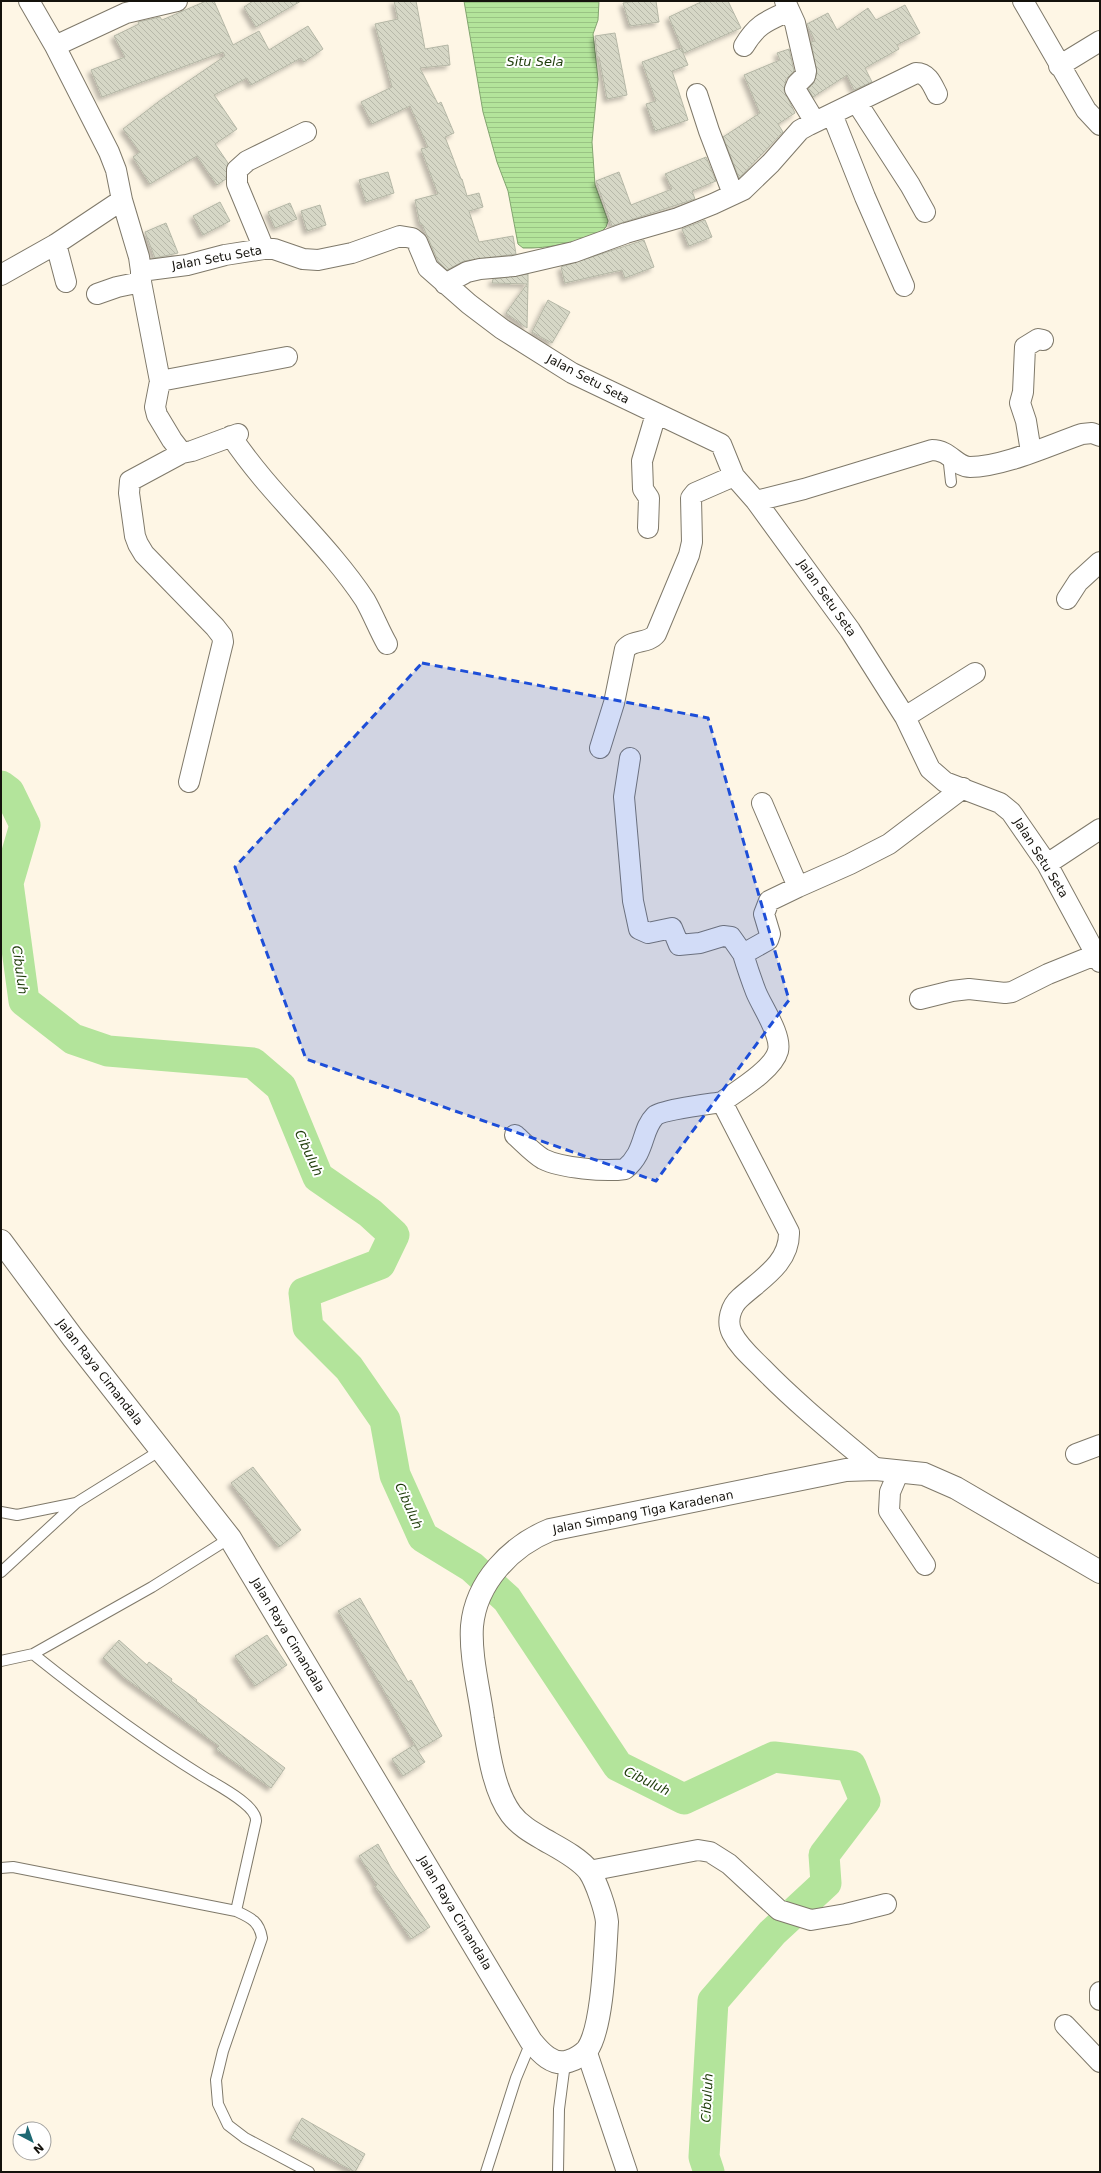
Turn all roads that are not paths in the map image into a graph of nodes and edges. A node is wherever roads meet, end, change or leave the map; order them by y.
1 (29, 1) edge
2 (177, 1) edge
3 (1023, 1) edge
4 (787, 6) edge
5 (1100, 41) edge
6 (55, 46) junction
7 (744, 46) dead end
8 (1059, 66) junction
9 (697, 94) dead end
10 (937, 94) dead end
11 (857, 103) junction
12 (823, 118) junction
13 (1100, 125) edge
14 (306, 132) dead end
15 (733, 194) junction
16 (122, 200) junction
17 (925, 212) dead end
18 (56, 244) junction
19 (264, 249) junction
20 (1, 275) edge
21 (141, 277) junction
22 (66, 282) dead end
23 (446, 284) junction
24 (904, 286) dead end
25 (97, 294) dead end
26 (1043, 340) dead end
27 (287, 357) dead end
28 (160, 381) junction
29 (656, 414) junction
30 (1100, 436) edge
31 (1031, 452) junction
32 (182, 453) junction
33 (948, 453) junction
34 (734, 476) junction
35 (952, 482) dead end
36 (756, 501) junction
37 (648, 528) dead end
38 (1100, 562) edge
39 (1067, 599) dead end
40 (386, 644) dead end
41 (975, 673) dead end
42 (905, 717) junction
43 (600, 748) dead end
44 (630, 758) dead end
45 (189, 782) dead end
46 (963, 788) junction
47 (762, 803) dead end
48 (1100, 829) edge
49 (1047, 864) junction
50 (798, 886) junction
51 (743, 954) junction
52 (1099, 957) edge
53 (920, 999) dead end
54 (722, 1102) junction
55 (515, 1135) dead end
56 (1, 1241) edge
57 (1100, 1445) edge
58 (161, 1450) junction
59 (1076, 1454) dead end
60 (876, 1468) junction
61 (899, 1471) junction
62 (76, 1503) junction
63 (1, 1512) edge
64 (230, 1538) junction
65 (925, 1565) dead end
66 (1, 1572) edge
67 (1100, 1572) edge
68 (33, 1654) junction
69 (1, 1660) edge
70 (1, 1868) edge
71 (589, 1872) junction
72 (886, 1904) dead end
73 (236, 1911) junction
74 (1100, 1992) edge
75 (1100, 2000) edge
76 (1065, 2025) dead end
77 (536, 2047) junction
78 (586, 2050) junction
79 (1100, 2062) edge
80 (565, 2063) junction
81 (300, 2169) edge
82 (309, 2172) edge
83 (486, 2172) edge
84 (558, 2172) edge
85 (626, 2172) edge

1 - 6 street
2 - 6 street
3 - 8 street
4 - 7 street
4 - 12 street
5 - 8 street
6 - 16 street
8 - 13 street
9 - 15 street
10 - 11 street
11 - 12 street
11 - 17 street
12 - 15 street
12 - 24 street
14 - 19 street
15 - 23 street
16 - 18 street
16 - 21 street
18 - 20 street
18 - 22 street
19 - 21 street, Jalan Setu Seta
19 - 23 street, Jalan Setu Seta
21 - 25 street, Jalan Setu Seta
21 - 28 street
23 - 29 street, Jalan Setu Seta
26 - 31 street
27 - 28 street
28 - 32 street
29 - 34 street, Jalan Setu Seta
29 - 37 street
30 - 31 street
31 - 33 street
32 - 40 street
32 - 45 street
33 - 35 lane
33 - 36 street
34 - 36 street, Jalan Setu Seta
34 - 43 street
36 - 42 street, Jalan Setu Seta
38 - 39 street
41 - 42 street
42 - 46 street, Jalan Setu Seta
44 - 51 street
46 - 49 street, Jalan Setu Seta
46 - 50 street
47 - 50 street
48 - 49 street
49 - 52 street, Jalan Setu Seta
50 - 51 street
51 - 54 street
52 - 53 street
54 - 55 street
54 - 60 street
56 - 58 street, Jalan Raya Cimandala
57 - 59 street
58 - 62 lane
58 - 64 street, Jalan Raya Cimandala
60 - 61 street, Jalan Simpang Tiga Karadenan
60 - 71 street, Jalan Simpang Tiga Karadenan
61 - 65 street
61 - 67 street, Jalan Simpang Tiga Karadenan
62 - 63 lane
62 - 66 lane
64 - 68 lane
64 - 77 street, Jalan Raya Cimandala
68 - 69 lane
68 - 73 lane
70 - 73 lane
71 - 72 street
71 - 78 street, Jalan Simpang Tiga Karadenan
73 - 81 lane
74 - 75 street
76 - 79 street
77 - 80 street
77 - 83 lane
78 - 80 street
78 - 85 street
80 - 84 lane
81 - 82 lane

